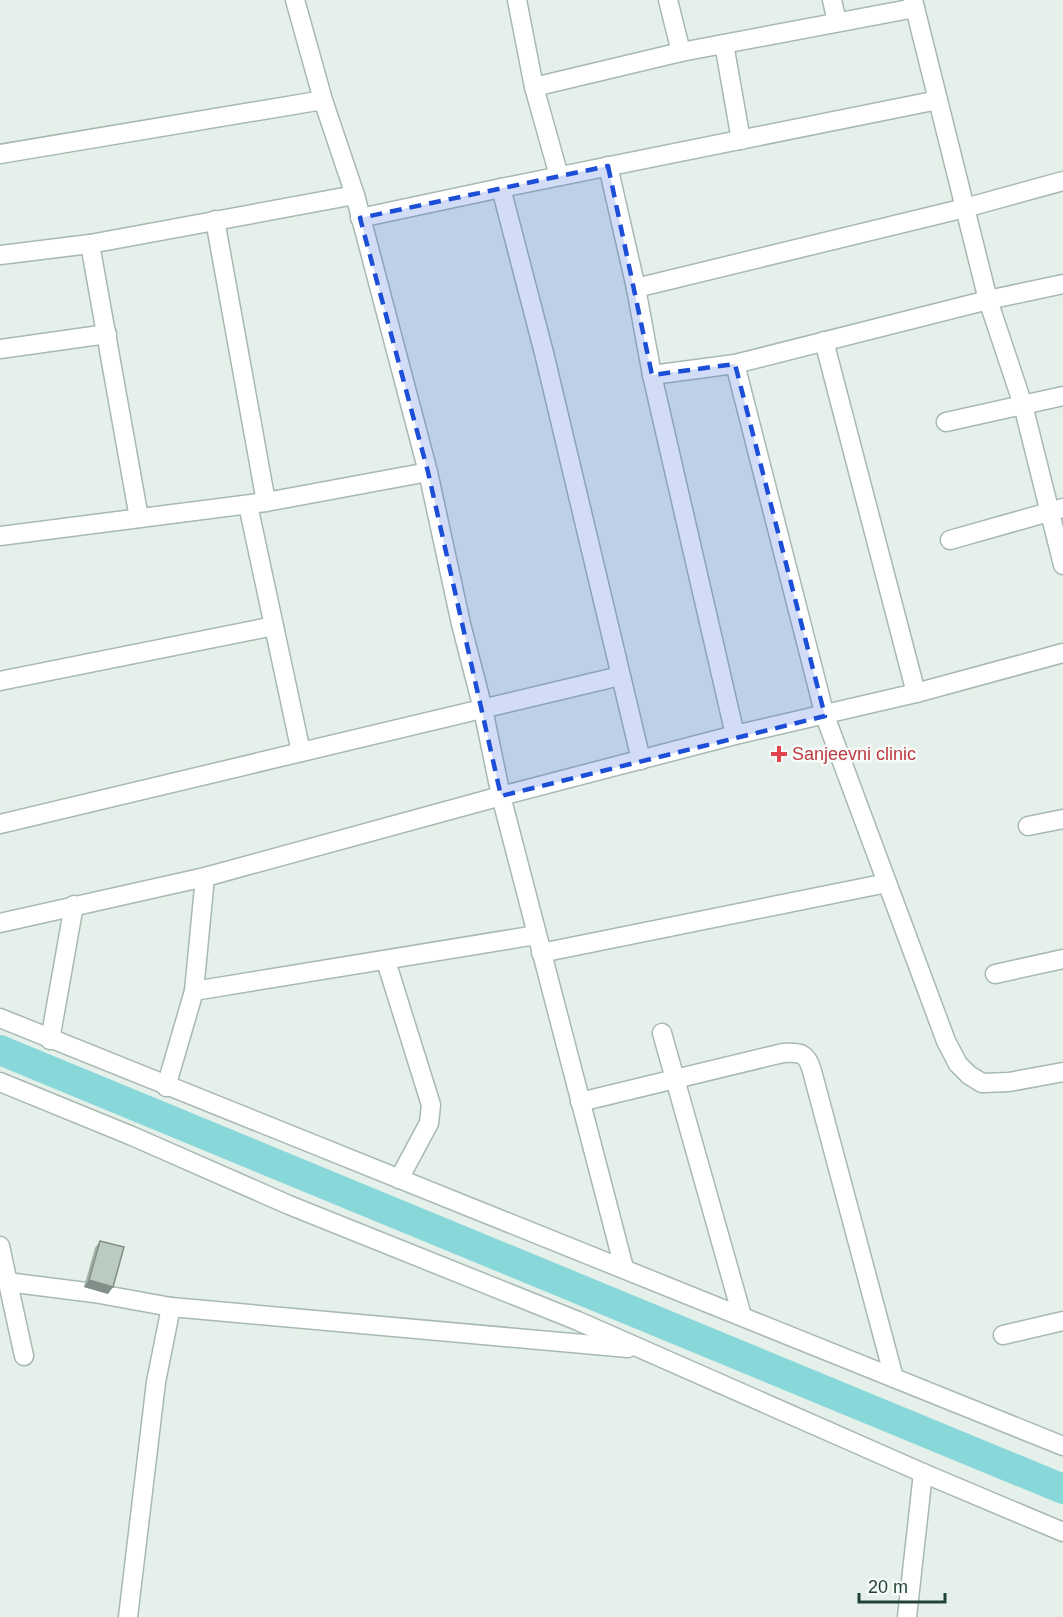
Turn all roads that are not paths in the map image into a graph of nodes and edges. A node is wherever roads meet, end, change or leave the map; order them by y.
1 (295, 0) edge
2 (517, 0) edge
3 (668, 0) edge
4 (832, 0) edge
5 (914, 4) edge
6 (837, 22) junction
7 (724, 44) junction
8 (681, 52) junction
9 (534, 87) junction
10 (323, 100) junction
11 (938, 100) junction
12 (741, 140) junction
13 (0, 154) edge
14 (608, 166) junction
15 (559, 176) junction
16 (1063, 181) edge
17 (501, 188) junction
18 (355, 195) junction
19 (965, 208) junction
20 (360, 218) junction
21 (215, 220) junction
22 (90, 244) junction
23 (0, 255) edge
24 (1063, 284) edge
25 (636, 288) junction
26 (988, 300) junction
27 (106, 334) junction
28 (824, 341) junction
29 (0, 349) edge
30 (735, 364) junction
31 (652, 375) junction
32 (1063, 396) edge
33 (1023, 405) junction
34 (946, 422) dead end
35 (428, 472) junction
36 (257, 503) junction
37 (1056, 510) edge
38 (139, 518) junction
39 (0, 536) edge
40 (950, 540) dead end
41 (1063, 565) edge
42 (274, 626) junction
43 (1063, 653) edge
44 (620, 676) junction
45 (0, 681) edge
46 (916, 693) junction
47 (483, 709) junction
48 (825, 716) junction
49 (735, 735) junction
50 (300, 752) junction
51 (641, 760) junction
52 (501, 796) junction
53 (1063, 819) edge
54 (0, 824) edge
55 (1028, 826) dead end
56 (205, 877) junction
57 (887, 884) junction
58 (74, 906) junction
59 (0, 923) edge
60 (536, 935) junction
61 (541, 953) junction
62 (1063, 959) edge
63 (386, 961) junction
64 (995, 974) dead end
65 (194, 992) junction
66 (0, 1018) edge
67 (663, 1033) dead end
68 (50, 1040) junction
69 (1063, 1072) edge
70 (676, 1079) junction
71 (0, 1082) edge
72 (166, 1087) junction
73 (580, 1102) junction
74 (399, 1179) junction
75 (0, 1246) edge
76 (624, 1268) junction
77 (7, 1282) junction
78 (171, 1307) junction
79 (742, 1316) junction
80 (1063, 1321) edge
81 (1003, 1335) dead end
82 (642, 1349) junction
83 (24, 1356) dead end
84 (894, 1378) junction
85 (1063, 1446) edge
86 (923, 1473) junction
87 (1063, 1532) edge
88 (128, 1617) edge
89 (907, 1617) edge

1 - 10 street
2 - 9 street
3 - 8 street
4 - 6 street
5 - 6 street
5 - 11 street
6 - 7 street
7 - 8 street
7 - 12 street
8 - 9 street
9 - 15 street
10 - 13 street
10 - 18 street
11 - 12 street
11 - 19 street
12 - 14 street
14 - 15 street
14 - 25 street
15 - 17 street
16 - 19 street
17 - 20 street
17 - 44 street
18 - 20 street
18 - 21 street
19 - 25 street
19 - 26 street
20 - 35 street
21 - 22 street
21 - 36 street
22 - 23 street
22 - 27 street
24 - 26 street
25 - 31 street
26 - 28 street
26 - 33 street
27 - 29 street
27 - 38 street
28 - 30 street
28 - 46 street
30 - 31 street
30 - 48 street
31 - 49 street
32 - 33 street
33 - 34 street
33 - 37 street
35 - 36 street
35 - 47 street
36 - 38 street
36 - 42 street
37 - 40 street
37 - 41 street
38 - 39 street
42 - 45 street
42 - 50 street
43 - 46 street
44 - 47 street
44 - 51 street
46 - 48 street
47 - 50 street
47 - 52 street
48 - 49 street
48 - 57 street
49 - 51 street
50 - 54 street
51 - 52 street
52 - 56 street
52 - 60 street
53 - 55 street
56 - 58 street
56 - 65 street
57 - 61 street
57 - 69 street
58 - 59 street
58 - 68 street
60 - 61 street
60 - 63 street
61 - 73 street
62 - 64 street
63 - 65 street
63 - 74 street
65 - 72 street
66 - 68 street
67 - 70 street
68 - 72 street
70 - 73 street
70 - 79 street
70 - 84 street
71 - 82 street
72 - 74 street
73 - 76 street
74 - 76 street
75 - 77 street
76 - 79 street
77 - 78 street
77 - 83 street
78 - 82 street
78 - 88 street
79 - 84 street
80 - 81 street
82 - 86 street
84 - 85 street
86 - 87 street
86 - 89 street

